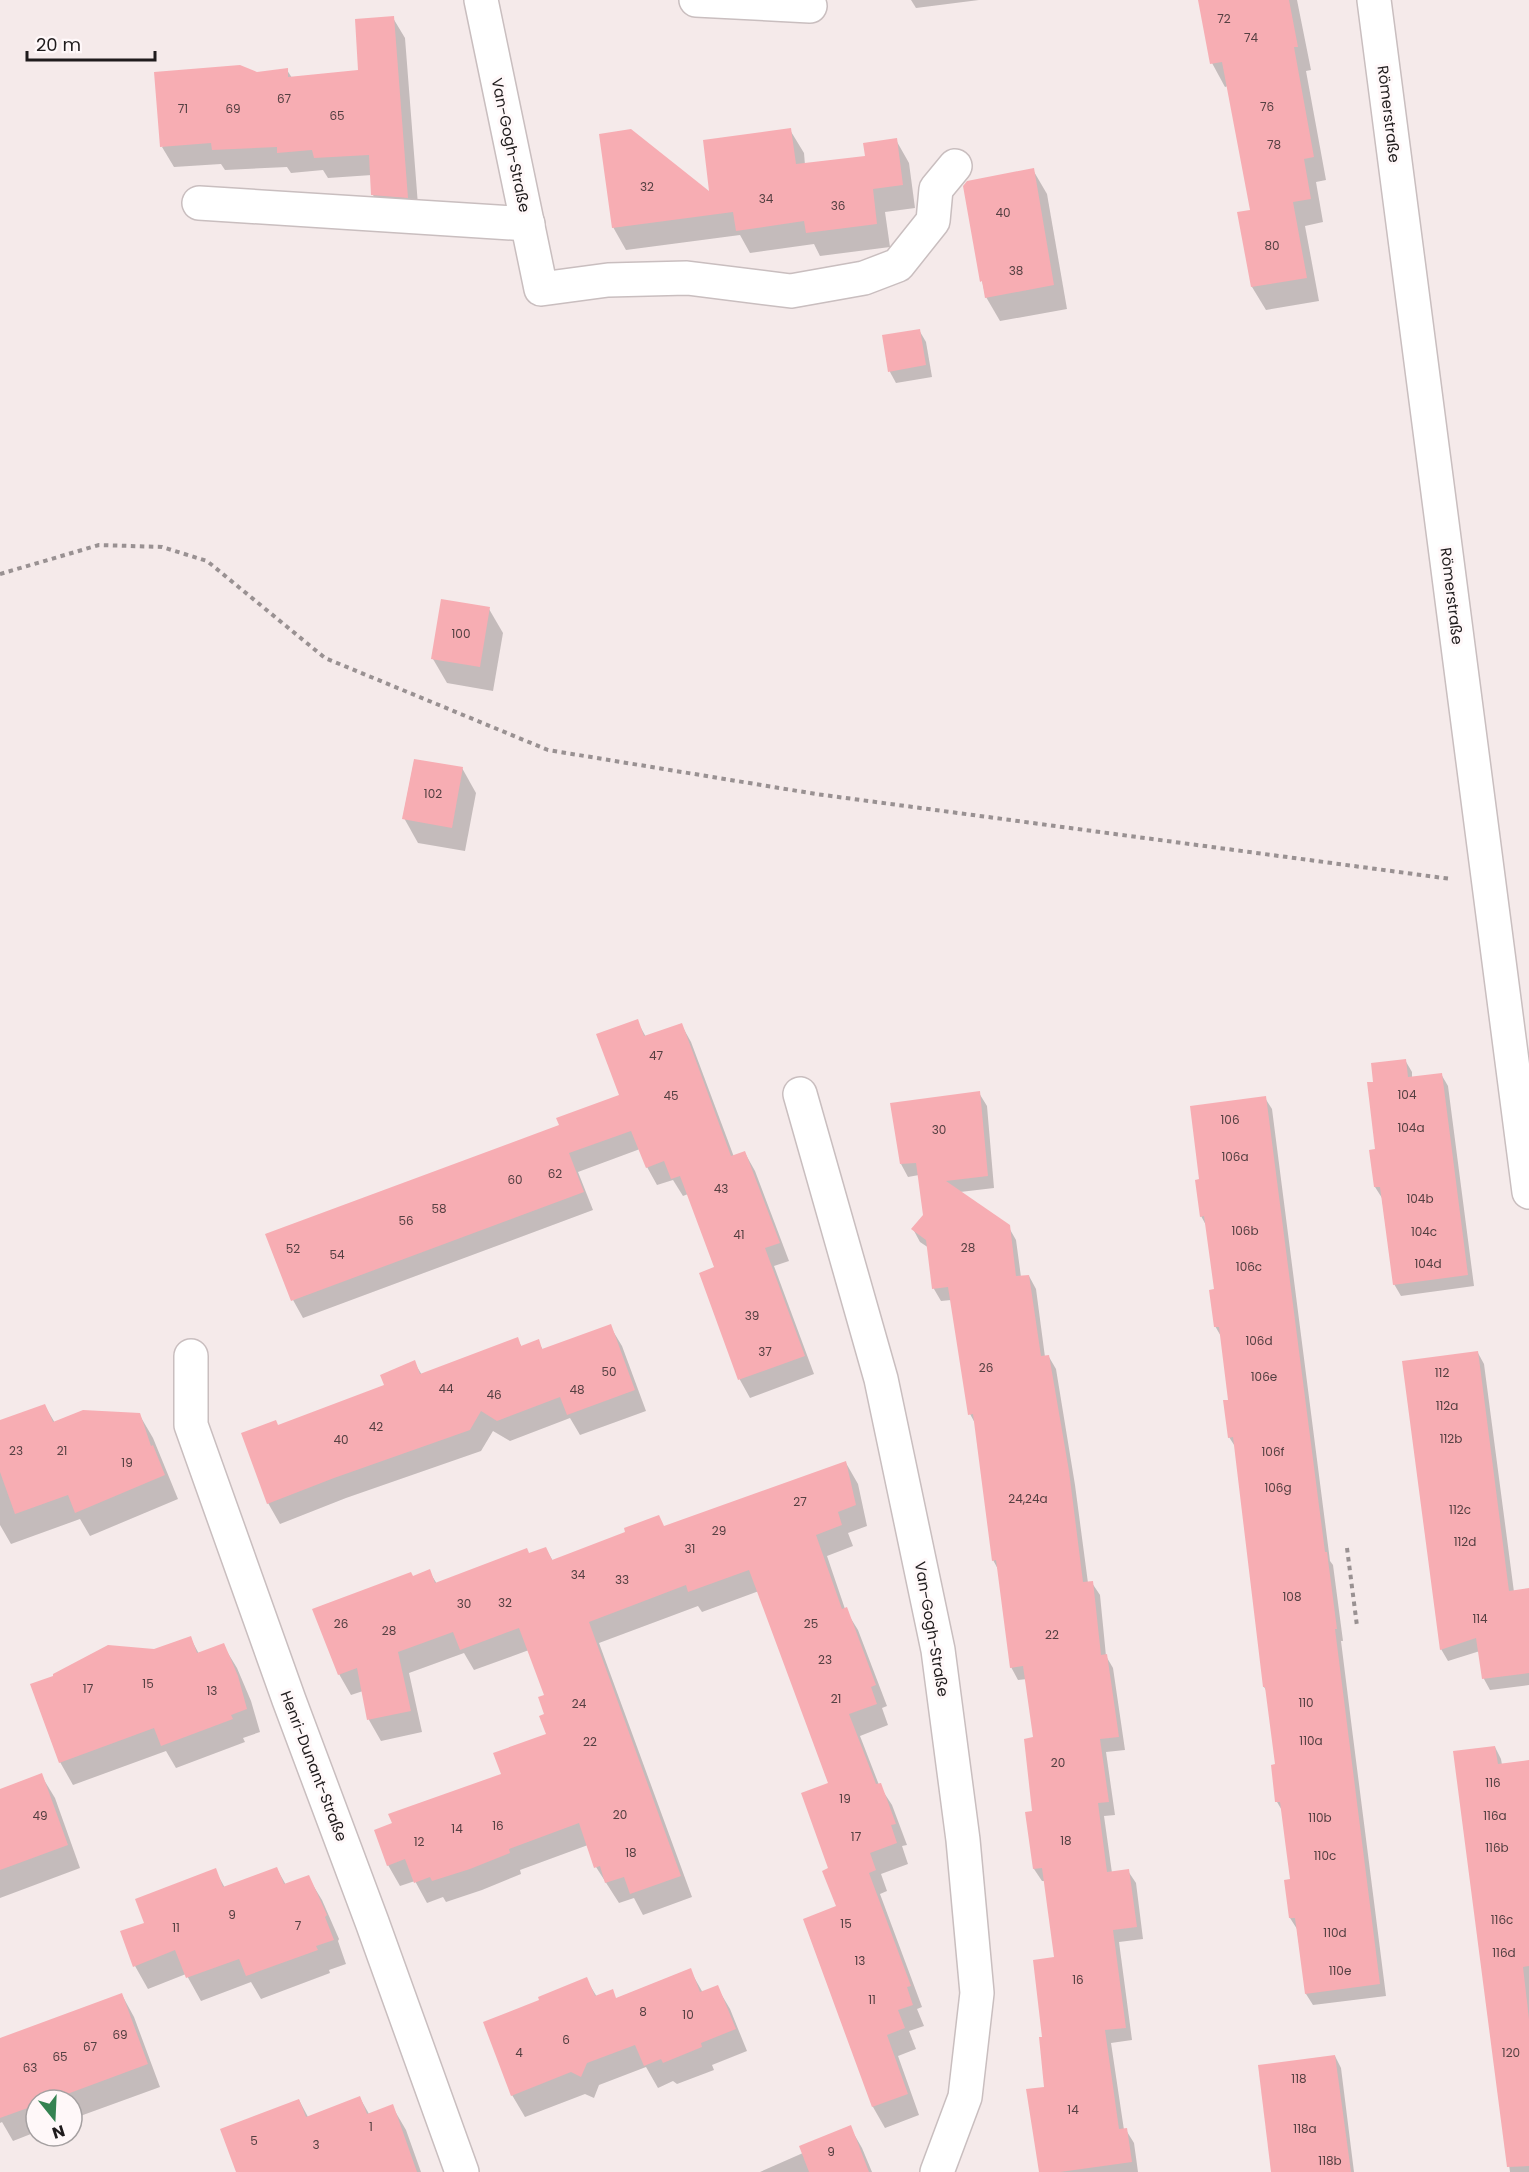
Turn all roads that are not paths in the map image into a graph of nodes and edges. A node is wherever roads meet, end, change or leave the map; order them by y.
1 (482, 0) edge
2 (696, 0) edge
3 (1374, 0) edge
4 (810, 6) dead end
5 (955, 166) dead end
6 (199, 203) dead end
7 (528, 224) junction
8 (800, 1094) dead end
9 (1529, 1192) edge
10 (191, 1356) dead end
11 (462, 2172) edge
12 (937, 2172) edge

1 - 7 street, Van-Gogh-Straße
2 - 4 street
3 - 9 street, Römerstraße
5 - 7 street, Van-Gogh-Straße
6 - 7 street
8 - 12 street, Van-Gogh-Straße
10 - 11 street, Henri-Dunant-Straße

